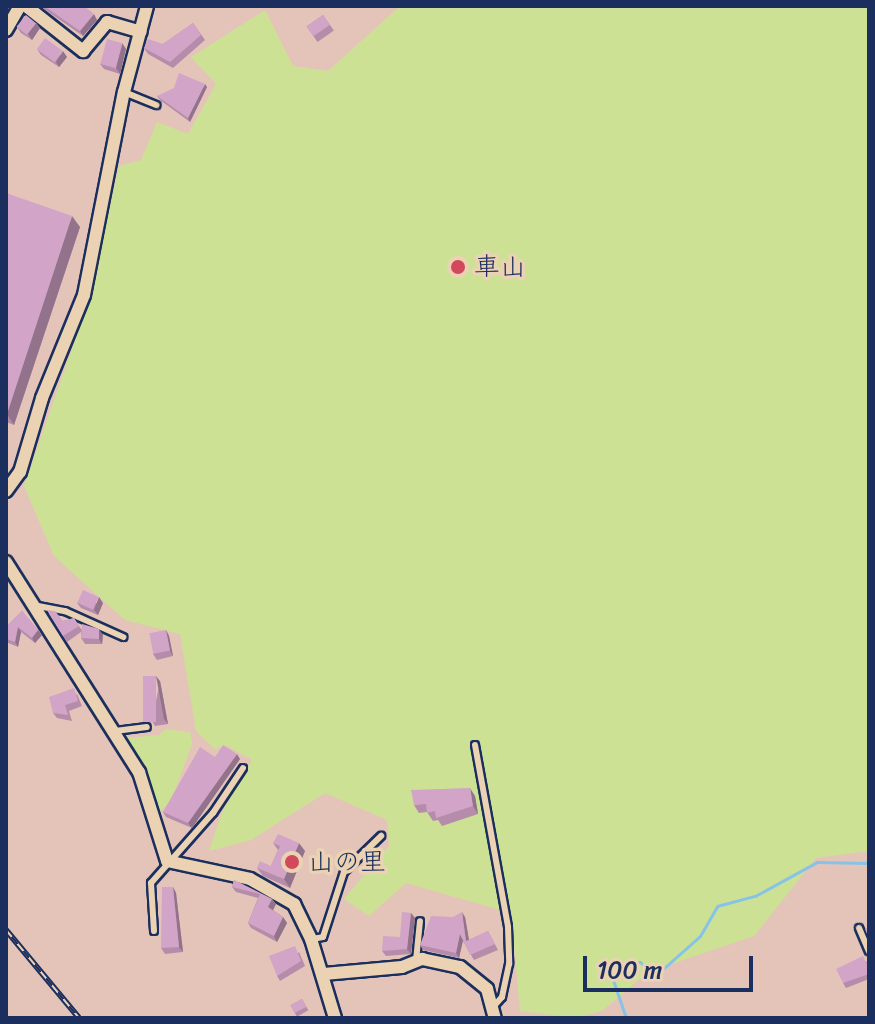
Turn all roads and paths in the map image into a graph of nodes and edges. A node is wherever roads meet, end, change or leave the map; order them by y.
1 (23, 6) edge
2 (147, 6) edge
3 (6, 30) edge
4 (141, 32) junction
5 (124, 92) junction
6 (156, 105) dead end
7 (6, 491) edge
8 (6, 562) edge
9 (33, 605) junction
10 (123, 637) dead end
11 (147, 727) dead end
12 (113, 731) junction
13 (475, 745) dead end
14 (243, 768) dead end
15 (381, 836) dead end
16 (167, 861) junction
17 (420, 921) dead end
18 (859, 928) dead end
19 (154, 931) dead end
20 (311, 939) junction
21 (869, 951) edge
22 (416, 961) junction
23 (324, 974) junction
24 (494, 1012) edge
25 (335, 1018) edge

1 - 3 street
1 - 4 street
2 - 4 street
4 - 5 street
5 - 6 lane
5 - 7 street
8 - 9 street
9 - 10 lane
9 - 12 street
11 - 12 lane
12 - 16 street
13 - 24 lane
14 - 16 lane
15 - 20 lane
16 - 19 lane
16 - 20 street
17 - 22 lane
18 - 21 lane
20 - 23 street
22 - 23 street
22 - 24 street
23 - 25 street

